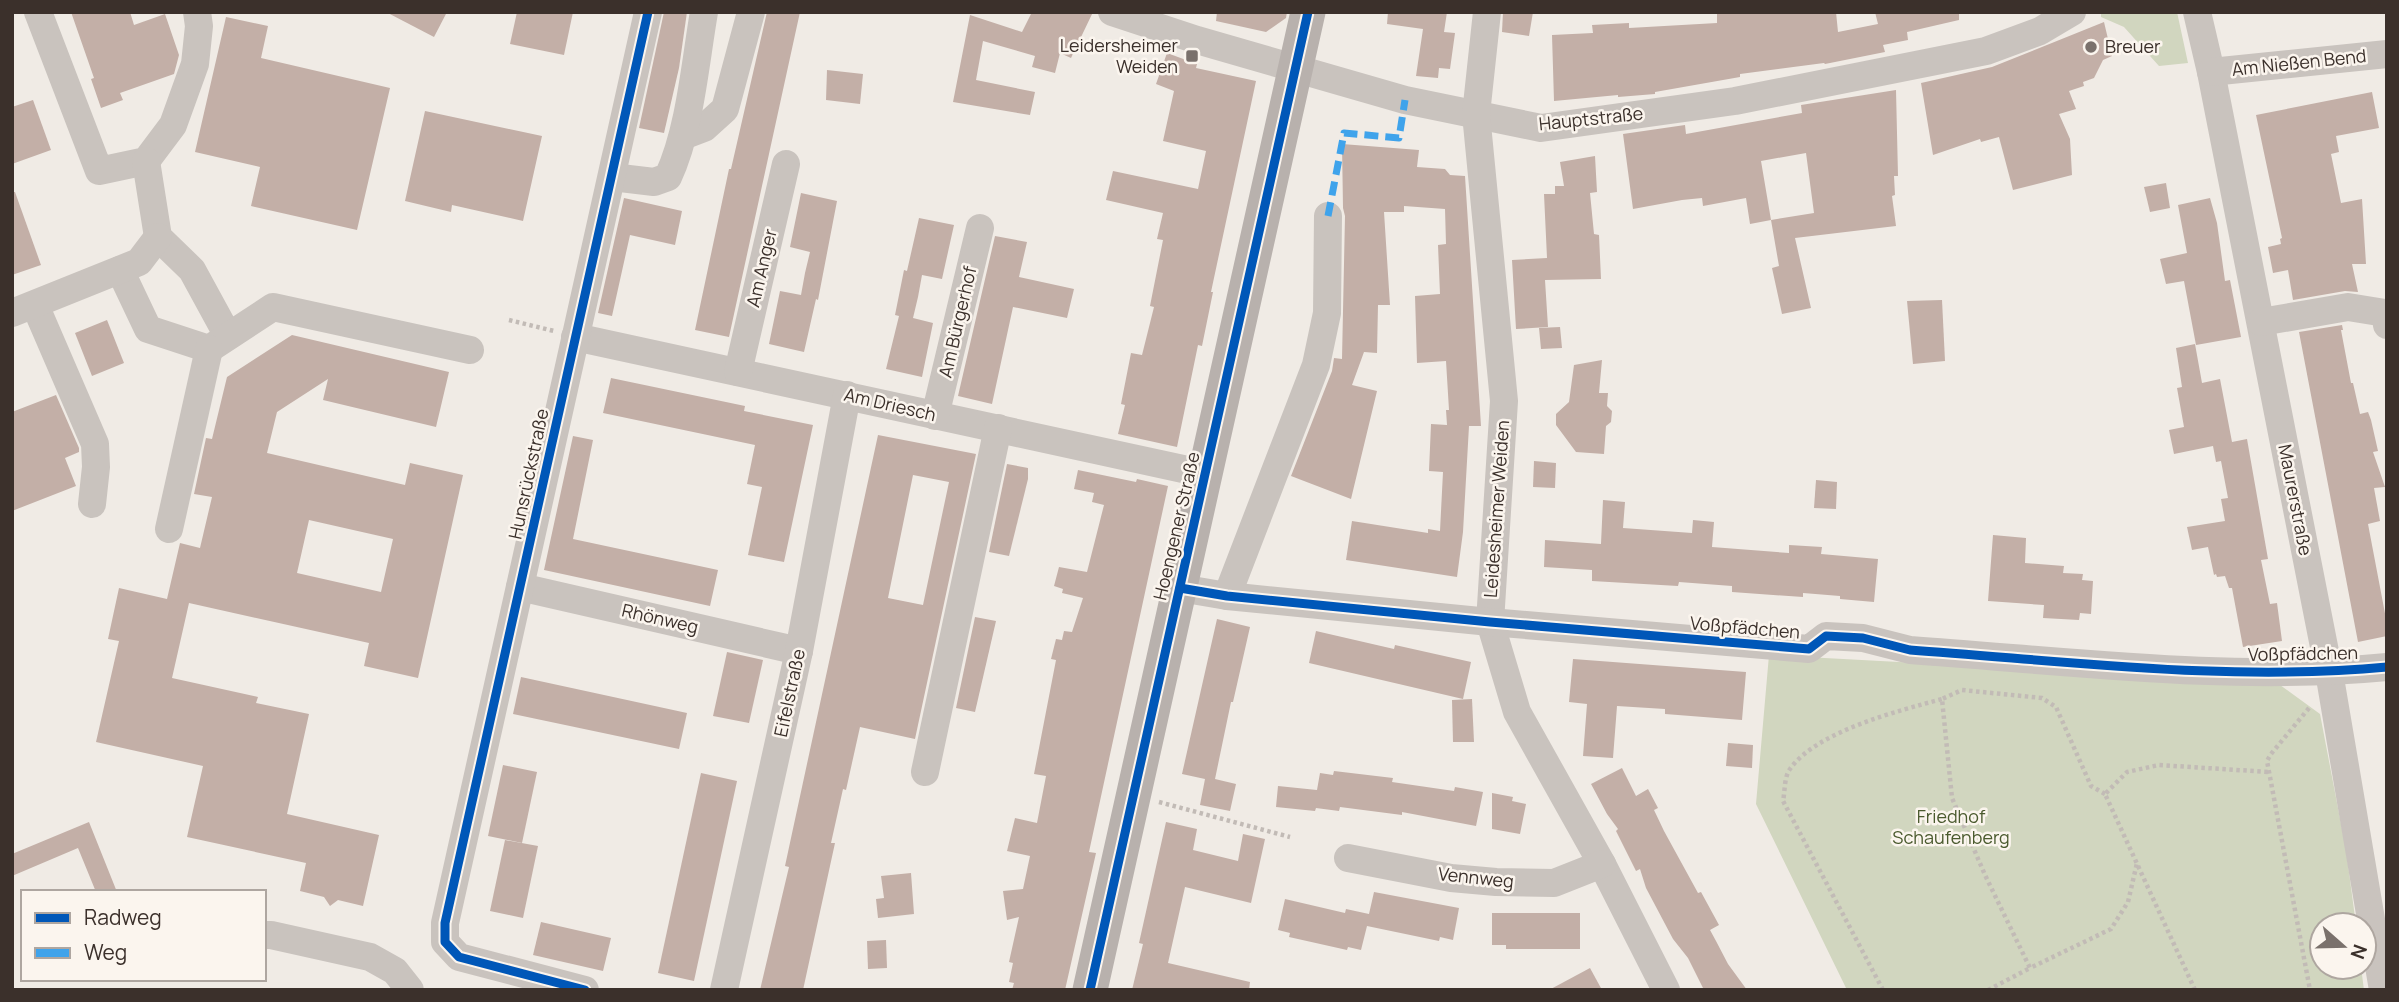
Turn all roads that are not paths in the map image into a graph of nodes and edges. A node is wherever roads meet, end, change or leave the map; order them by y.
1 (38, 12) edge
2 (197, 12) edge
3 (648, 12) edge
4 (704, 12) edge
5 (751, 12) edge
6 (1111, 12) edge
7 (1308, 12) edge
8 (1487, 12) edge
9 (2072, 12) edge
10 (2197, 12) edge
11 (2387, 54) edge
12 (1295, 68) junction
13 (2211, 72) junction
14 (1476, 114) junction
15 (683, 136) junction
16 (146, 161) junction
17 (786, 164) dead end
18 (612, 177) junction
19 (1328, 216) dead end
20 (980, 228) dead end
21 (158, 237) junction
22 (120, 270) junction
23 (24, 309) edge
24 (2261, 323) junction
25 (2387, 325) edge
26 (575, 337) junction
27 (218, 343) junction
28 (470, 350) dead end
29 (738, 372) junction
30 (848, 395) junction
31 (935, 416) junction
32 (998, 428) junction
33 (1206, 474) junction
34 (92, 504) dead end
35 (169, 529) dead end
36 (520, 586) junction
37 (1180, 587) junction
38 (1227, 596) junction
39 (1490, 622) junction
40 (799, 651) junction
41 (2387, 667) edge
42 (2331, 682) junction
43 (925, 772) dead end
44 (1348, 858) dead end
45 (1602, 864) junction
46 (266, 935) edge
47 (2384, 988) edge
48 (410, 990) edge
49 (585, 990) edge
50 (724, 990) edge
51 (1090, 990) edge
52 (1666, 990) edge

1 - 16 street
2 - 16 street
3 - 18 street, Hunsrückstraße
4 - 15 street
5 - 15 street
6 - 12 street, Hauptstraße
7 - 12 main road, Hoengener Straße
8 - 14 street, Leidesheimer Weiden
9 - 14 street, Hauptstraße
10 - 13 street, Maurerstraße
11 - 13 street, Am Nießen Bend
12 - 14 street, Hauptstraße
12 - 33 main road, Hoengener Straße
13 - 24 street, Maurerstraße
14 - 39 street, Leidesheimer Weiden
15 - 18 street
16 - 21 street
17 - 29 street, Am Anger
18 - 26 street, Hunsrückstraße
19 - 38 street
20 - 31 street, Am Bürgerhof
21 - 22 street
21 - 27 street
22 - 23 street
22 - 27 street
23 - 34 street
24 - 25 street
24 - 42 street, Maurerstraße
26 - 29 street, Am Driesch
26 - 36 street, Hunsrückstraße
27 - 28 street
27 - 35 street
29 - 30 street, Am Driesch
30 - 31 street, Am Driesch
30 - 40 street, Eifelstraße
31 - 32 street, Am Driesch
32 - 33 street, Am Driesch
32 - 43 street
33 - 37 main road, Hoengener Straße
36 - 40 street, Rhönweg
36 - 49 street, Hunsrückstraße
37 - 38 street, Voßpfädchen
37 - 51 main road, Hoengener Straße
38 - 39 street, Voßpfädchen
39 - 42 street, Voßpfädchen
39 - 45 street, Leidesheimer Weiden
40 - 50 street, Eifelstraße
41 - 42 street, Voßpfädchen
42 - 47 street, Maurerstraße
44 - 45 street, Vennweg
45 - 52 street, Leidesheimer Weiden
46 - 48 street

